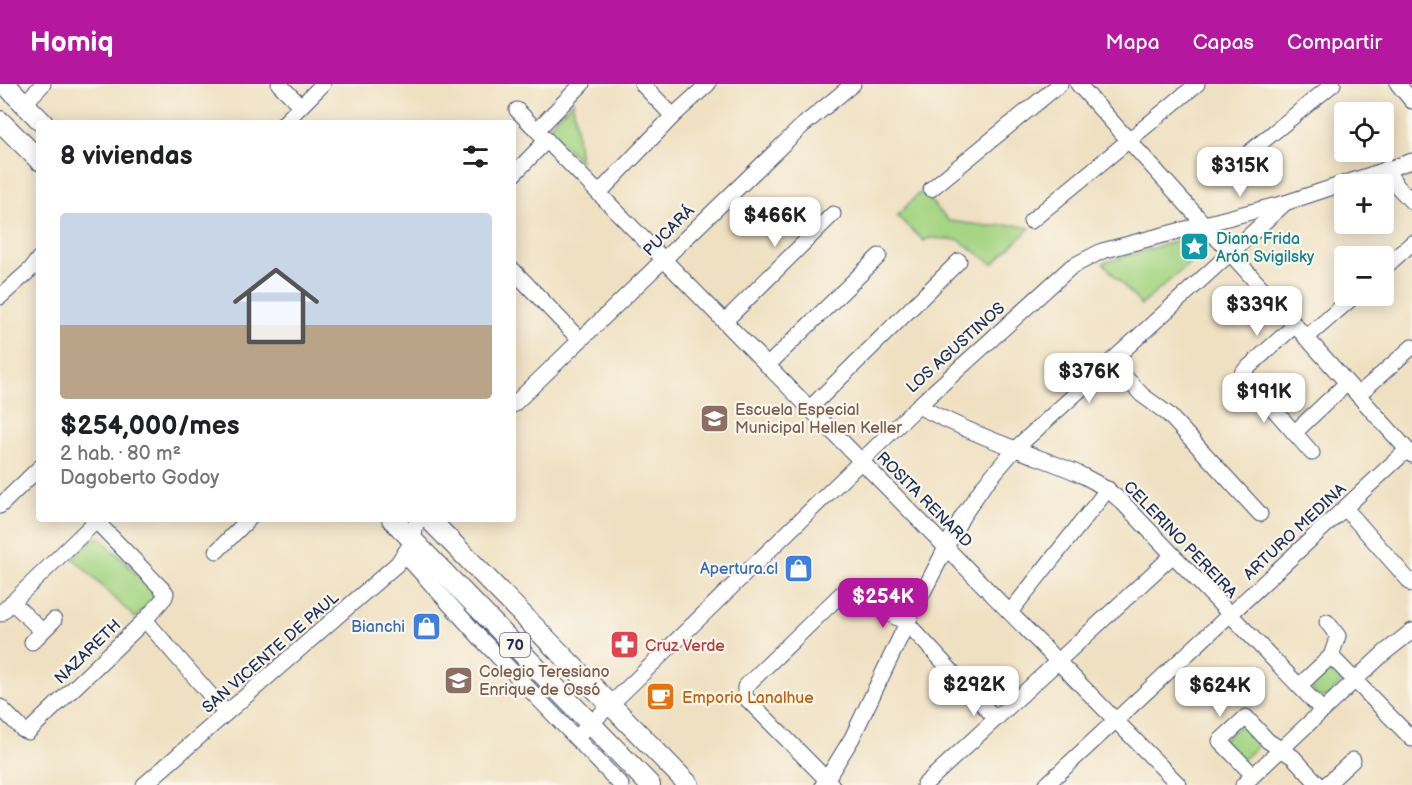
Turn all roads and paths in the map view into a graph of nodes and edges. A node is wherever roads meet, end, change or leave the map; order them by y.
1 (5, 84) edge
2 (43, 84) edge
3 (279, 84) edge
4 (323, 84) edge
5 (582, 84) edge
6 (642, 84) edge
7 (708, 84) edge
8 (853, 84) edge
9 (1060, 84) edge
10 (1078, 84) edge
11 (1197, 84) edge
12 (1333, 84) edge
13 (1398, 84) edge
14 (1412, 101) edge
15 (24, 104) junction
16 (301, 106) junction
17 (518, 110) dead end
18 (674, 116) junction
19 (40, 120) edge
20 (287, 120) edge
21 (0, 121) edge
22 (542, 135) junction
23 (1128, 140) junction
24 (1246, 155) dead end
25 (36, 157) edge
26 (1412, 161) edge
27 (516, 170) edge
28 (1386, 170) junction
29 (931, 189) dead end
30 (599, 193) junction
31 (1412, 202) edge
32 (1285, 203) junction
33 (833, 214) dead end
34 (1031, 221) dead end
35 (1204, 224) junction
36 (1412, 243) edge
37 (1230, 253) junction
38 (879, 256) dead end
39 (664, 259) junction
40 (1394, 259) edge
41 (959, 261) dead end
42 (36, 262) edge
43 (516, 273) edge
44 (0, 297) edge
45 (1343, 306) edge
46 (725, 321) junction
47 (1295, 325) junction
48 (1306, 338) junction
49 (580, 340) junction
50 (1412, 347) edge
51 (1111, 362) junction
52 (768, 365) junction
53 (1347, 383) junction
54 (1358, 396) junction
55 (516, 402) edge
56 (918, 406) junction
57 (810, 408) junction
58 (1294, 433) junction
59 (1015, 449) junction
60 (1409, 452) edge
61 (1312, 453) dead end
62 (861, 460) junction
63 (36, 471) edge
64 (1107, 489) junction
65 (0, 506) edge
66 (1345, 508) junction
67 (1260, 514) dead end
68 (93, 522) edge
69 (97, 522) edge
70 (242, 522) edge
71 (394, 522) edge
72 (416, 522) edge
73 (432, 522) edge
74 (946, 546) junction
75 (409, 548) junction
76 (218, 551) dead end
77 (1173, 555) junction
78 (1412, 584) edge
79 (12, 602) junction
80 (1010, 612) junction
81 (0, 614) edge
82 (1230, 614) junction
83 (54, 620) dead end
84 (145, 620) junction
85 (1327, 622) dead end
86 (907, 623) junction
87 (1412, 631) edge
88 (1331, 656) junction
89 (1058, 662) junction
90 (1356, 681) junction
91 (1299, 686) junction
92 (611, 705) junction
93 (1, 709) edge
94 (1323, 711) junction
95 (226, 713) junction
96 (996, 719) junction
97 (1115, 720) junction
98 (591, 724) junction
99 (576, 738) junction
100 (1412, 739) edge
101 (1281, 750) junction
102 (1353, 760) dead end
103 (1248, 780) edge
104 (827, 784) edge
105 (144, 785) edge
106 (621, 785) edge
107 (650, 785) edge
108 (689, 785) edge
109 (924, 785) edge
110 (1046, 785) edge
111 (1179, 785) edge
112 (1319, 785) edge
113 (1326, 785) edge

1 - 15 main road
2 - 15 street
3 - 16 street
4 - 16 street
5 - 22 street
6 - 18 street
7 - 18 street
8 - 39 street, PUCARÁ
9 - 29 street
10 - 23 street
11 - 23 street
12 - 24 street
13 - 14 street
15 - 19 main road
16 - 20 street
17 - 22 street, ROSITA RENARD
18 - 30 street
21 - 25 main road
22 - 27 street
22 - 30 street, ROSITA RENARD
23 - 34 street
23 - 35 street
26 - 28 street, LOS AGUSTINOS
28 - 31 street
28 - 32 street, LOS AGUSTINOS
30 - 39 street, ROSITA RENARD
32 - 35 street, LOS AGUSTINOS
32 - 37 street
33 - 46 street
35 - 37 street
35 - 56 street, LOS AGUSTINOS
36 - 40 street
37 - 47 street
37 - 51 street
38 - 52 street
39 - 46 street, ROSITA RENARD
39 - 49 street, PUCARÁ
41 - 57 street
42 - 44 street
43 - 49 street
45 - 48 street
46 - 52 street, ROSITA RENARD
47 - 48 street
47 - 58 street
48 - 53 street
49 - 55 street, PUCARÁ
50 - 54 street
51 - 59 street
51 - 67 street
52 - 57 street, ROSITA RENARD
53 - 54 street
53 - 58 street
54 - 60 street
56 - 59 street, CELERINO PEREIRA
56 - 62 street, LOS AGUSTINOS
57 - 62 street, ROSITA RENARD
58 - 61 street
59 - 64 street, CELERINO PEREIRA
59 - 74 street
60 - 66 street, ARTURO MEDINA
62 - 74 street, ROSITA RENARD
62 - 92 street, LOS AGUSTINOS
63 - 65 street
64 - 77 street, CELERINO PEREIRA
64 - 80 street
66 - 78 street
66 - 82 street, ARTURO MEDINA
68 - 79 street
69 - 84 street, NAZARETH
70 - 76 street
71 - 75 main road, 70
72 - 75 street
73 - 92 main road, 70
74 - 80 street, ROSITA RENARD
74 - 86 street
75 - 95 street, SAN VICENTE DE PAUL
75 - 98 main road, 70
75 - 99 street
77 - 82 street, CELERINO PEREIRA
77 - 89 street
79 - 81 street
79 - 83 street
80 - 89 street, ROSITA RENARD
82 - 91 street, CELERINO PEREIRA
82 - 97 street, ARTURO MEDINA
84 - 93 street, NAZARETH
84 - 95 street
85 - 88 street
86 - 96 street
86 - 104 street
86 - 104 street
87 - 90 street
88 - 90 street
88 - 91 street
89 - 96 street
89 - 97 street, ROSITA RENARD
90 - 94 street
90 - 100 street
91 - 94 street, CELERINO PEREIRA
92 - 98 street, LOS AGUSTINOS
92 - 108 main road, 70
94 - 101 street
95 - 105 street, SAN VICENTE DE PAUL
96 - 109 street
97 - 110 street, ARTURO MEDINA
97 - 111 street, ROSITA RENARD
98 - 99 street, LOS AGUSTINOS
98 - 107 main road, 70
99 - 106 street
101 - 103 street
101 - 103 street
101 - 112 street
102 - 113 street

